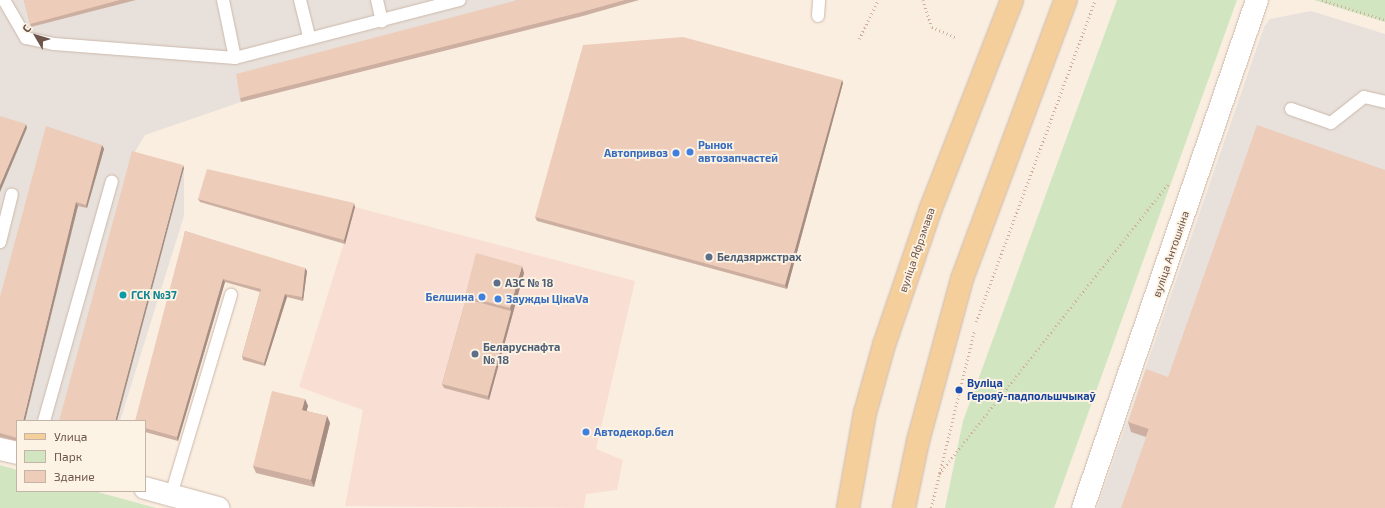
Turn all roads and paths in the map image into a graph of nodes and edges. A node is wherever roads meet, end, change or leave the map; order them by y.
1 (4, 0) edge
2 (223, 0) edge
3 (300, 0) edge
4 (377, 0) edge
5 (460, 0) edge
6 (819, 0) edge
7 (878, 0) edge
8 (924, 0) edge
9 (1012, 0) edge
10 (1066, 0) edge
11 (1096, 0) edge
12 (1257, 0) edge
13 (1322, 0) edge
14 (447, 2) edge
15 (818, 16) dead end
16 (1385, 20) edge
17 (382, 22) junction
18 (309, 37) junction
19 (957, 38) dead end
20 (859, 39) dead end
21 (235, 58) junction
22 (1385, 102) edge
23 (1291, 109) dead end
24 (1173, 178) dead end
25 (112, 180) dead end
26 (12, 194) dead end
27 (0, 242) edge
28 (231, 295) dead end
29 (44, 420) edge
30 (0, 449) edge
31 (16, 453) edge
32 (938, 476) junction
33 (146, 488) edge
34 (171, 495) junction
35 (218, 508) edge
36 (848, 508) edge
37 (904, 508) edge
38 (931, 508) edge
39 (1083, 508) edge

1 - 21 lane
2 - 21 lane
3 - 18 lane
4 - 17 lane
5 - 14 lane
6 - 15 lane
7 - 20 path
8 - 19 path
9 - 36 main road, вуліца Яфрэмава
10 - 37 main road
11 - 32 path
12 - 39 street, вуліца Антошкіна
13 - 16 path
14 - 17 lane
17 - 18 lane
18 - 21 lane
22 - 23 lane
24 - 32 path
25 - 29 lane
26 - 27 lane
28 - 34 lane
30 - 31 street
32 - 38 path
33 - 34 street
34 - 35 street

